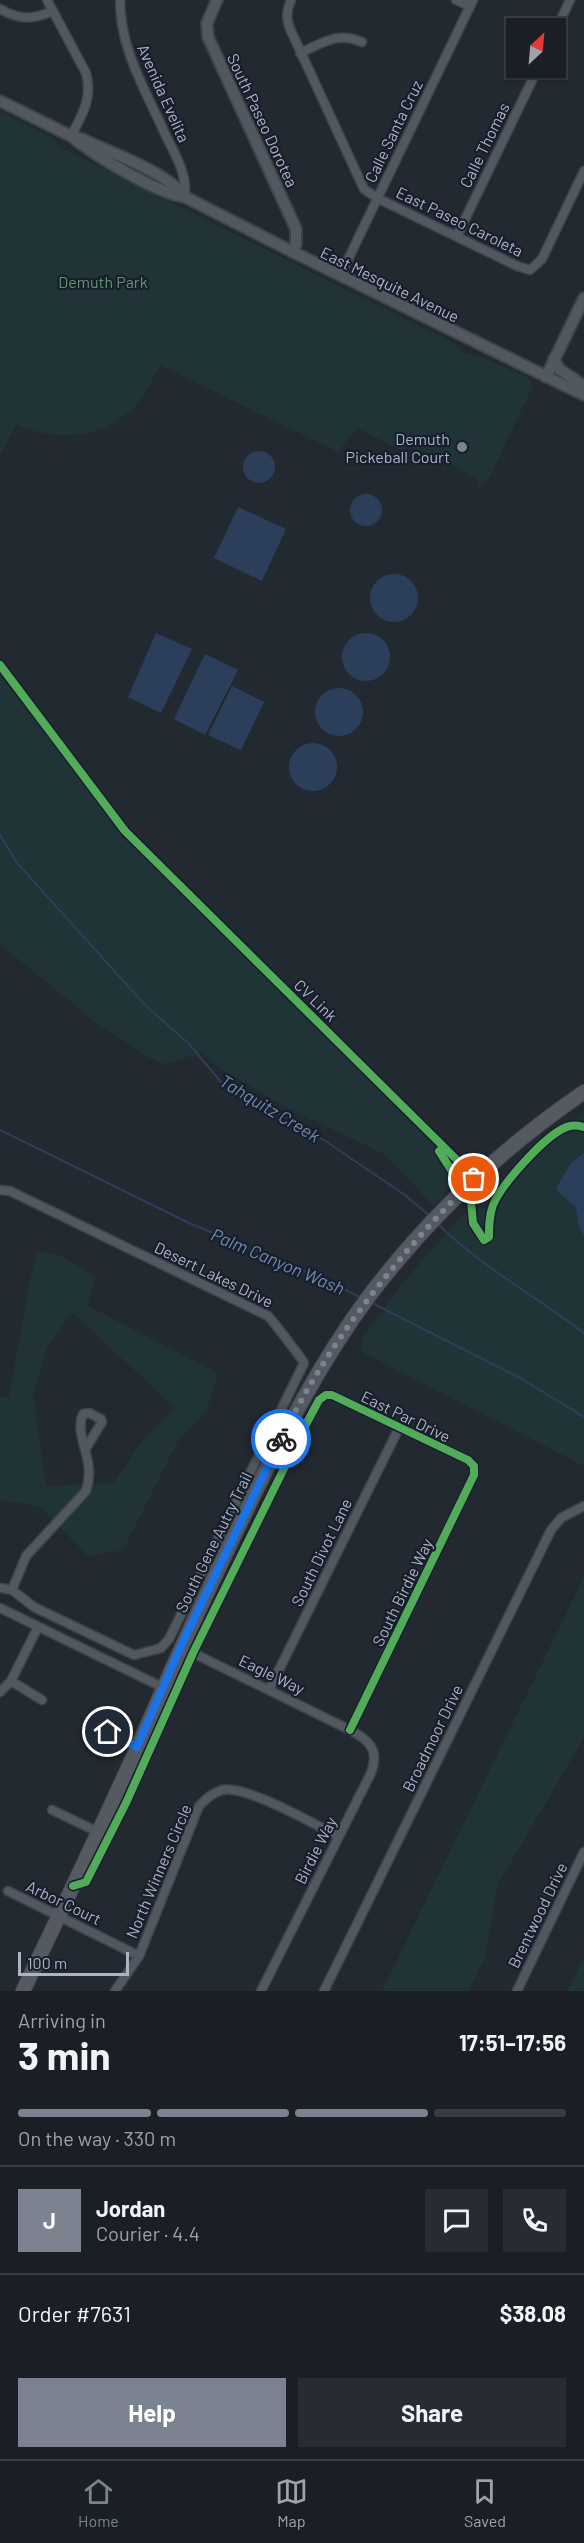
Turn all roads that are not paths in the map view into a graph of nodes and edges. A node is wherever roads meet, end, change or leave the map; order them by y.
1 (47, 0) edge
2 (120, 0) edge
3 (217, 0) edge
4 (291, 0) edge
5 (456, 0) edge
6 (570, 0) edge
7 (471, 3) edge
8 (0, 9) edge
9 (53, 11) junction
10 (562, 18) edge
11 (362, 42) dead end
12 (300, 53) junction
13 (533, 78) edge
14 (0, 101) edge
15 (71, 136) junction
16 (584, 171) edge
17 (185, 197) junction
18 (377, 198) junction
19 (457, 236) junction
20 (293, 252) junction
21 (340, 276) junction
22 (584, 298) edge
23 (554, 359) junction
24 (546, 376) junction
25 (584, 386) edge
26 (584, 395) edge
27 (584, 1092) edge
28 (0, 1190) edge
29 (326, 1395) joint
30 (399, 1428) junction
31 (86, 1448) dead end
32 (474, 1466) joint
33 (581, 1507) edge
34 (0, 1588) edge
35 (12, 1590) junction
36 (0, 1608) edge
37 (38, 1627) junction
38 (187, 1650) junction
39 (11, 1681) junction
40 (164, 1688) junction
41 (269, 1690) junction
42 (0, 1692) edge
43 (42, 1700) dead end
44 (93, 1725) dead end
45 (350, 1730) junction
46 (137, 1747) junction
47 (52, 1810) dead end
48 (98, 1832) junction
49 (338, 1836) junction
50 (584, 1852) edge
51 (73, 1886) junction
52 (8, 1892) dead end
53 (59, 1916) junction
54 (139, 1956) junction
55 (23, 1991) edge
56 (115, 1991) edge
57 (261, 1991) edge
58 (324, 1991) edge
59 (517, 1991) edge

1 - 9 street
2 - 17 street, Avenida Evelita
3 - 20 street, South Paseo Dorotea
4 - 12 street
5 - 7 street
6 - 10 street
7 - 18 street, Calle Santa Cruz
8 - 9 street
9 - 15 street
11 - 12 street
12 - 18 street
13 - 19 street, Calle Thomas
14 - 15 street, East Mesquite Avenue
15 - 17 street, East Mesquite Avenue
16 - 19 street, East Paseo Caroleta
17 - 20 street, East Mesquite Avenue
18 - 19 street, East Paseo Caroleta
18 - 21 street, Calle Santa Cruz
20 - 21 street, East Mesquite Avenue
21 - 24 street, East Mesquite Avenue
22 - 23 street
23 - 24 street
23 - 25 street
24 - 26 street, East Mesquite Avenue
27 - 38 main road, South Gene Autry Trail
28 - 35 street, Desert Lakes Drive
29 - 30 street, East Par Drive
29 - 38 street, South Gene Autry Trail
30 - 32 street, East Par Drive
30 - 41 street, South Divot Lane
31 - 35 street
32 - 45 street, South Birdie Way
33 - 58 street, Broadmoor Drive
34 - 35 street, Desert Lakes Drive
36 - 37 street
37 - 39 street
37 - 40 street
38 - 40 main road, South Gene Autry Trail
38 - 41 street, Eagle Way
38 - 51 street, South Gene Autry Trail
39 - 42 street
39 - 43 street
40 - 46 main road, South Gene Autry Trail
41 - 45 street, Eagle Way
44 - 46 street
45 - 49 street, Birdie Way
46 - 48 main road, South Gene Autry Trail
47 - 48 street
48 - 51 main road, South Gene Autry Trail
49 - 54 street, North Winners Circle
49 - 57 street, Birdie Way
50 - 59 street, Brentwood Drive
51 - 53 main road, South Gene Autry Trail
52 - 53 street, Arbor Court
53 - 54 street, Arbor Court
53 - 55 main road, South Gene Autry Trail
54 - 56 street

